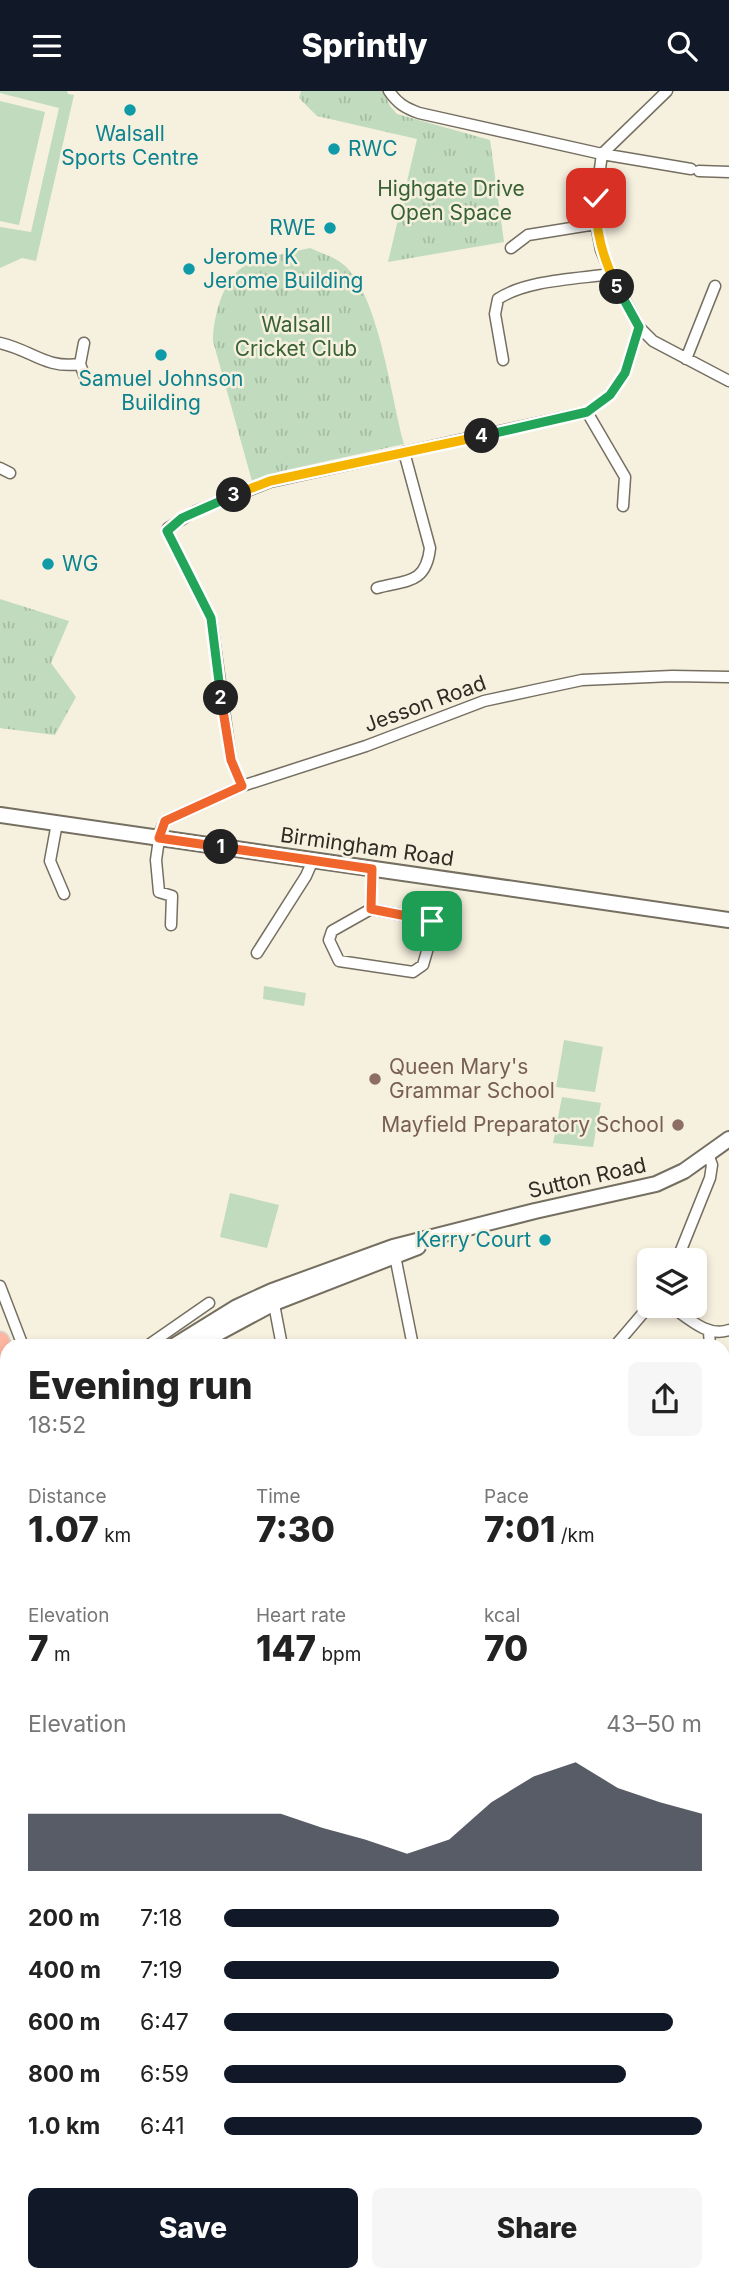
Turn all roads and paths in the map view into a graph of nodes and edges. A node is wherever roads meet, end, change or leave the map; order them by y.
1 (389, 91) edge
2 (667, 91) edge
3 (602, 154) junction
4 (729, 172) edge
5 (596, 224) junction
6 (511, 248) dead end
7 (611, 274) junction
8 (723, 298) dead end
9 (639, 327) junction
10 (0, 343) edge
11 (85, 343) dead end
12 (686, 359) junction
13 (503, 360) dead end
14 (80, 364) junction
15 (85, 375) dead end
16 (729, 381) edge
17 (587, 412) junction
18 (404, 452) junction
19 (623, 506) dead end
20 (377, 588) dead end
21 (729, 677) edge
22 (242, 786) junction
23 (0, 815) edge
24 (57, 823) junction
25 (159, 838) junction
26 (313, 860) junction
27 (372, 869) junction
28 (64, 894) dead end
29 (371, 909) junction
30 (729, 920) edge
31 (171, 925) dead end
32 (257, 953) dead end
33 (729, 1139) edge
34 (708, 1154) junction
35 (682, 1248) edge
36 (394, 1253) junction
37 (0, 1286) edge
38 (273, 1297) junction
39 (209, 1303) dead end
40 (639, 1318) edge
41 (688, 1318) edge
42 (729, 1330) edge
43 (169, 1331) junction
44 (709, 1332) junction
45 (20, 1339) edge
46 (157, 1339) edge
47 (173, 1339) edge
48 (186, 1339) edge
49 (205, 1339) edge
50 (281, 1339) edge
51 (412, 1339) edge
52 (620, 1339) edge
53 (710, 1339) edge

1 - 3 street
2 - 3 street
3 - 4 street
3 - 5 street
5 - 6 street
5 - 7 street
7 - 9 street
7 - 13 street
8 - 12 street
9 - 12 street
9 - 17 street
10 - 14 street
11 - 14 street
12 - 16 street
14 - 15 street
17 - 18 street
17 - 19 street
18 - 20 street
18 - 22 street
21 - 22 street, Jesson Road
22 - 25 street, Jesson Road
23 - 24 street, Birmingham Road
24 - 25 street, Birmingham Road
24 - 28 street
25 - 26 street, Birmingham Road
25 - 31 street
26 - 27 street, Birmingham Road
26 - 32 street
27 - 29 street
27 - 30 street, Birmingham Road
29 - 29 street
33 - 34 street, Sutton Road
34 - 35 street
34 - 36 street, Sutton Road
36 - 38 street, Sutton Road
36 - 51 street
37 - 45 street
38 - 48 street, Sutton Road
38 - 49 street, Sutton Road
38 - 50 street
39 - 43 street
40 - 52 street
41 - 44 street
42 - 44 street
43 - 46 street
43 - 47 street
44 - 53 street

